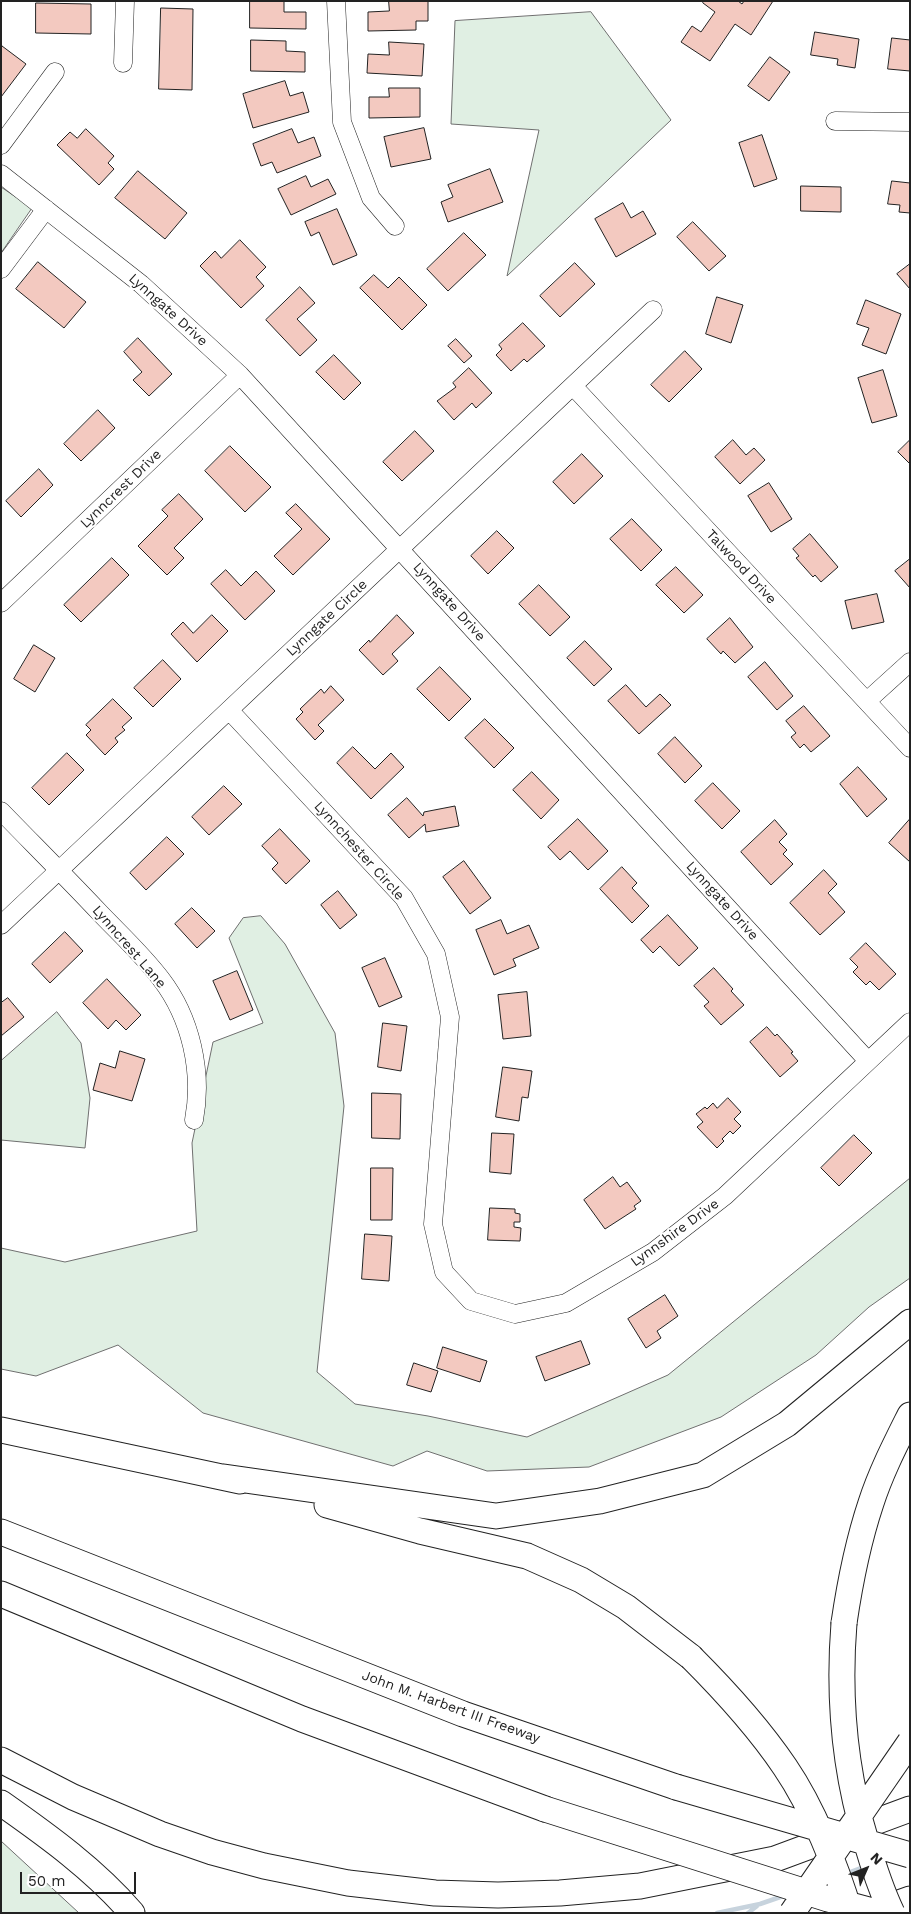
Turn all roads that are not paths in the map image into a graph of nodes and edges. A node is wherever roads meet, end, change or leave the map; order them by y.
1 (125, 1) edge
2 (336, 1) edge
3 (124, 63) dead end
4 (55, 72) dead end
5 (835, 121) dead end
6 (910, 122) edge
7 (1, 145) edge
8 (1, 174) edge
9 (46, 209) junction
10 (395, 226) dead end
11 (1, 269) edge
12 (653, 310) dead end
13 (240, 375) junction
14 (573, 386) junction
15 (400, 549) junction
16 (1, 603) edge
17 (910, 662) edge
18 (867, 701) junction
19 (229, 710) junction
20 (910, 748) edge
21 (1, 811) edge
22 (60, 870) junction
23 (1, 925) edge
24 (910, 1022) edge
25 (868, 1061) junction
26 (194, 1120) dead end
27 (433, 1224) joint
28 (910, 1322) edge
29 (910, 1415) edge
30 (1, 1430) edge
31 (224, 1477) junction
32 (1, 1532) edge
33 (1, 1594) edge
34 (910, 1742) edge
35 (1, 1760) edge
36 (1, 1803) edge
37 (910, 1809) edge
38 (910, 1854) edge
39 (910, 1899) edge
40 (132, 1913) edge
41 (792, 1913) edge
42 (850, 1913) edge
43 (870, 1913) edge
44 (880, 1913) edge
45 (892, 1913) edge

1 - 3 street
2 - 10 street
4 - 7 street
5 - 6 street
8 - 9 street, Lynngate Drive
9 - 11 street
9 - 13 street, Lynngate Drive
12 - 14 street, Lynngate Circle
13 - 15 street, Lynngate Drive
13 - 16 street, Lynncrest Drive
14 - 15 street, Lynngate Circle
14 - 18 street, Talwood Drive
15 - 19 street, Lynngate Circle
15 - 25 street, Lynngate Drive
17 - 18 street
18 - 20 street, Talwood Drive
19 - 22 street, Lynngate Circle
19 - 27 street, Lynnchester Circle
21 - 22 street
22 - 23 street, Lynngate Circle
22 - 26 street, Lynncrest Lane
24 - 25 street, Lynnshire Drive
25 - 27 street, Lynnshire Drive
28 - 31 highway
29 - 45 highway, bridge
30 - 31 highway
31 - 42 highway, bridge
32 - 38 highway, John M. Harbert III Freeway, bridge
33 - 44 highway, bridge
34 - 41 highway, bridge
35 - 37 highway
36 - 40 highway
38 - 43 highway, bridge
39 - 43 highway

